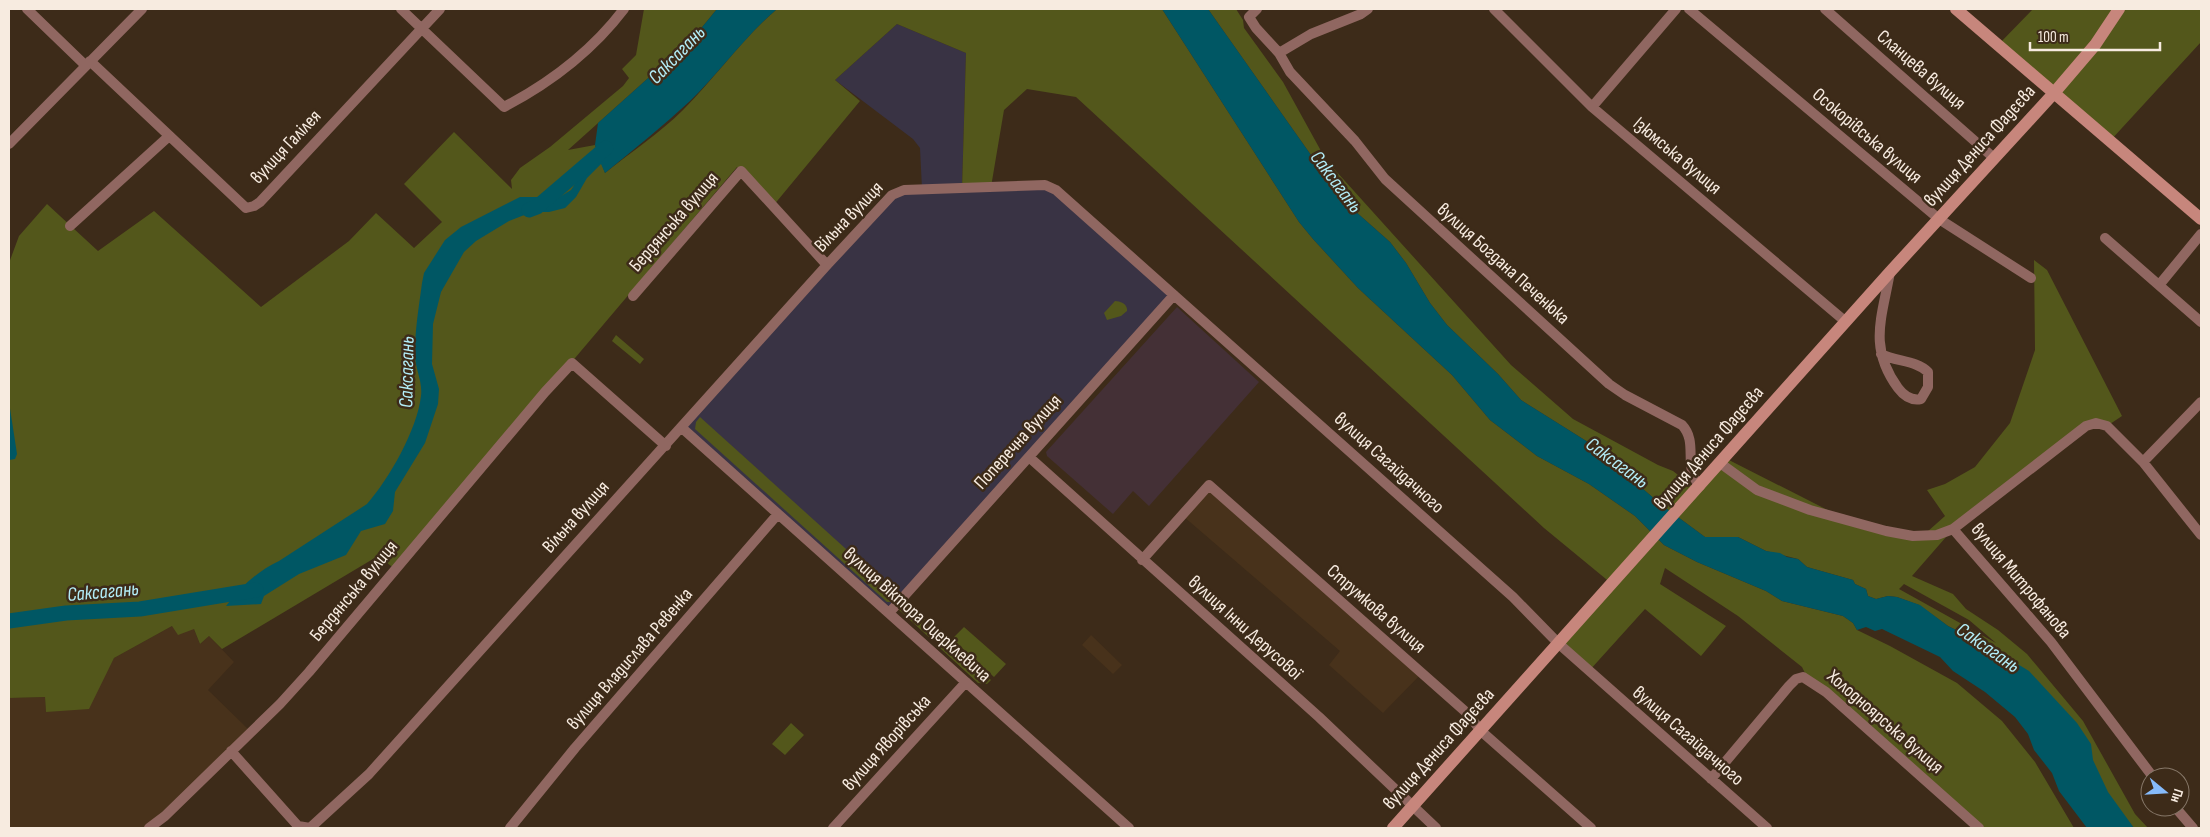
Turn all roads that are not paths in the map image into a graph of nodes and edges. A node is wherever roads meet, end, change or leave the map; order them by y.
1 (27, 9) edge
2 (142, 9) edge
3 (401, 9) edge
4 (440, 9) edge
5 (624, 9) edge
6 (1257, 9) edge
7 (1368, 9) edge
8 (1494, 9) edge
9 (1676, 9) edge
10 (1689, 9) edge
11 (1825, 9) edge
12 (1956, 9) edge
13 (2118, 9) edge
14 (422, 28) junction
15 (1279, 53) junction
16 (88, 63) junction
17 (2054, 93) junction
18 (1592, 107) junction
19 (168, 137) junction
20 (9, 144) edge
21 (1994, 158) junction
22 (962, 189) joint
23 (1939, 219) junction
24 (2201, 219) edge
25 (70, 226) dead end
26 (2201, 234) edge
27 (2105, 238) dead end
28 (827, 265) junction
29 (1890, 272) junction
30 (2031, 278) dead end
31 (2160, 284) junction
32 (1174, 295) junction
33 (633, 296) dead end
34 (1846, 322) junction
35 (2201, 322) edge
36 (1881, 354) junction
37 (2201, 402) edge
38 (682, 428) junction
39 (666, 446) junction
40 (1029, 457) junction
41 (2143, 462) junction
42 (1720, 463) junction
43 (1699, 488) junction
44 (778, 514) junction
45 (1953, 529) junction
46 (2201, 535) edge
47 (1142, 560) junction
48 (889, 613) junction
49 (1558, 644) junction
50 (966, 682) junction
51 (1481, 730) junction
52 (231, 751) junction
53 (2145, 767) edge
54 (1711, 779) junction
55 (1412, 808) junction
56 (2184, 817) edge
57 (149, 828) edge
58 (510, 828) edge
59 (833, 828) edge
60 (1129, 828) edge
61 (1394, 828) edge
62 (1436, 828) edge
63 (1591, 828) edge
64 (1766, 828) edge
65 (1979, 828) edge
66 (2193, 828) edge

1 - 16 street
2 - 16 street
3 - 14 street
4 - 14 street, вулиця Галілея
5 - 14 street
6 - 15 street, вулиця Богдана Печенюка
7 - 15 street
8 - 18 street, Ізюмська вулиця
9 - 18 street
10 - 23 street, Осокорівська вулиця
11 - 21 street, Сланцева вулиця
12 - 17 street
13 - 17 street, вулиця Дениса Фадєєва
14 - 19 street, вулиця Галілея
15 - 43 street, вулиця Богдана Печенюка
16 - 19 street
16 - 20 street
17 - 21 street, вулиця Дениса Фадєєва
17 - 24 street
18 - 34 street, Ізюмська вулиця
19 - 25 street
21 - 23 street, вулиця Дениса Фадєєва
22 - 28 street, Вільна вулиця
22 - 32 street, вулиця Сагайдачного
23 - 29 street, вулиця Дениса Фадєєва
23 - 30 street, Осокорівська вулиця
26 - 31 street
27 - 31 street
28 - 33 street, Бердянська вулиця
28 - 38 street, Вільна вулиця
29 - 34 street, вулиця Дениса Фадєєва
29 - 36 street
31 - 35 street
32 - 40 street, Поперечна вулиця
32 - 49 street, вулиця Сагайдачного
34 - 42 street, вулиця Дениса Фадєєва
36 - 36 street
37 - 41 street
38 - 39 street, Вільна вулиця
38 - 44 street, вулиця Віктора Оцерклевича
39 - 52 street, Вільна вулиця
39 - 52 street, Бердянська вулиця
40 - 47 street, вулиця Інни Дерусової
40 - 48 street, Поперечна вулиця
41 - 45 street, вулиця Митрофанова
41 - 46 street
42 - 43 street, вулиця Дениса Фадєєва
42 - 45 street
43 - 49 street, вулиця Дениса Фадєєва
44 - 48 street, вулиця Віктора Оцерклевича
44 - 58 street, вулиця Владислава Ревенка
45 - 53 street, вулиця Митрофанова
47 - 51 street, Струмкова вулиця
47 - 55 street, вулиця Інни Дерусової
48 - 50 street, вулиця Віктора Оцерклевича
49 - 51 street, вулиця Дениса Фадєєва
49 - 54 street, вулиця Сагайдачного
50 - 59 street, вулиця Яворівська
50 - 60 street, вулиця Віктора Оцерклевича
51 - 55 street, вулиця Дениса Фадєєва
51 - 63 street, Струмкова вулиця
52 - 57 street, Бердянська вулиця
54 - 64 street, вулиця Сагайдачного
54 - 65 street, Холодноярська вулиця
55 - 61 street, вулиця Дениса Фадєєва
55 - 62 street, вулиця Інни Дерусової
56 - 66 street

